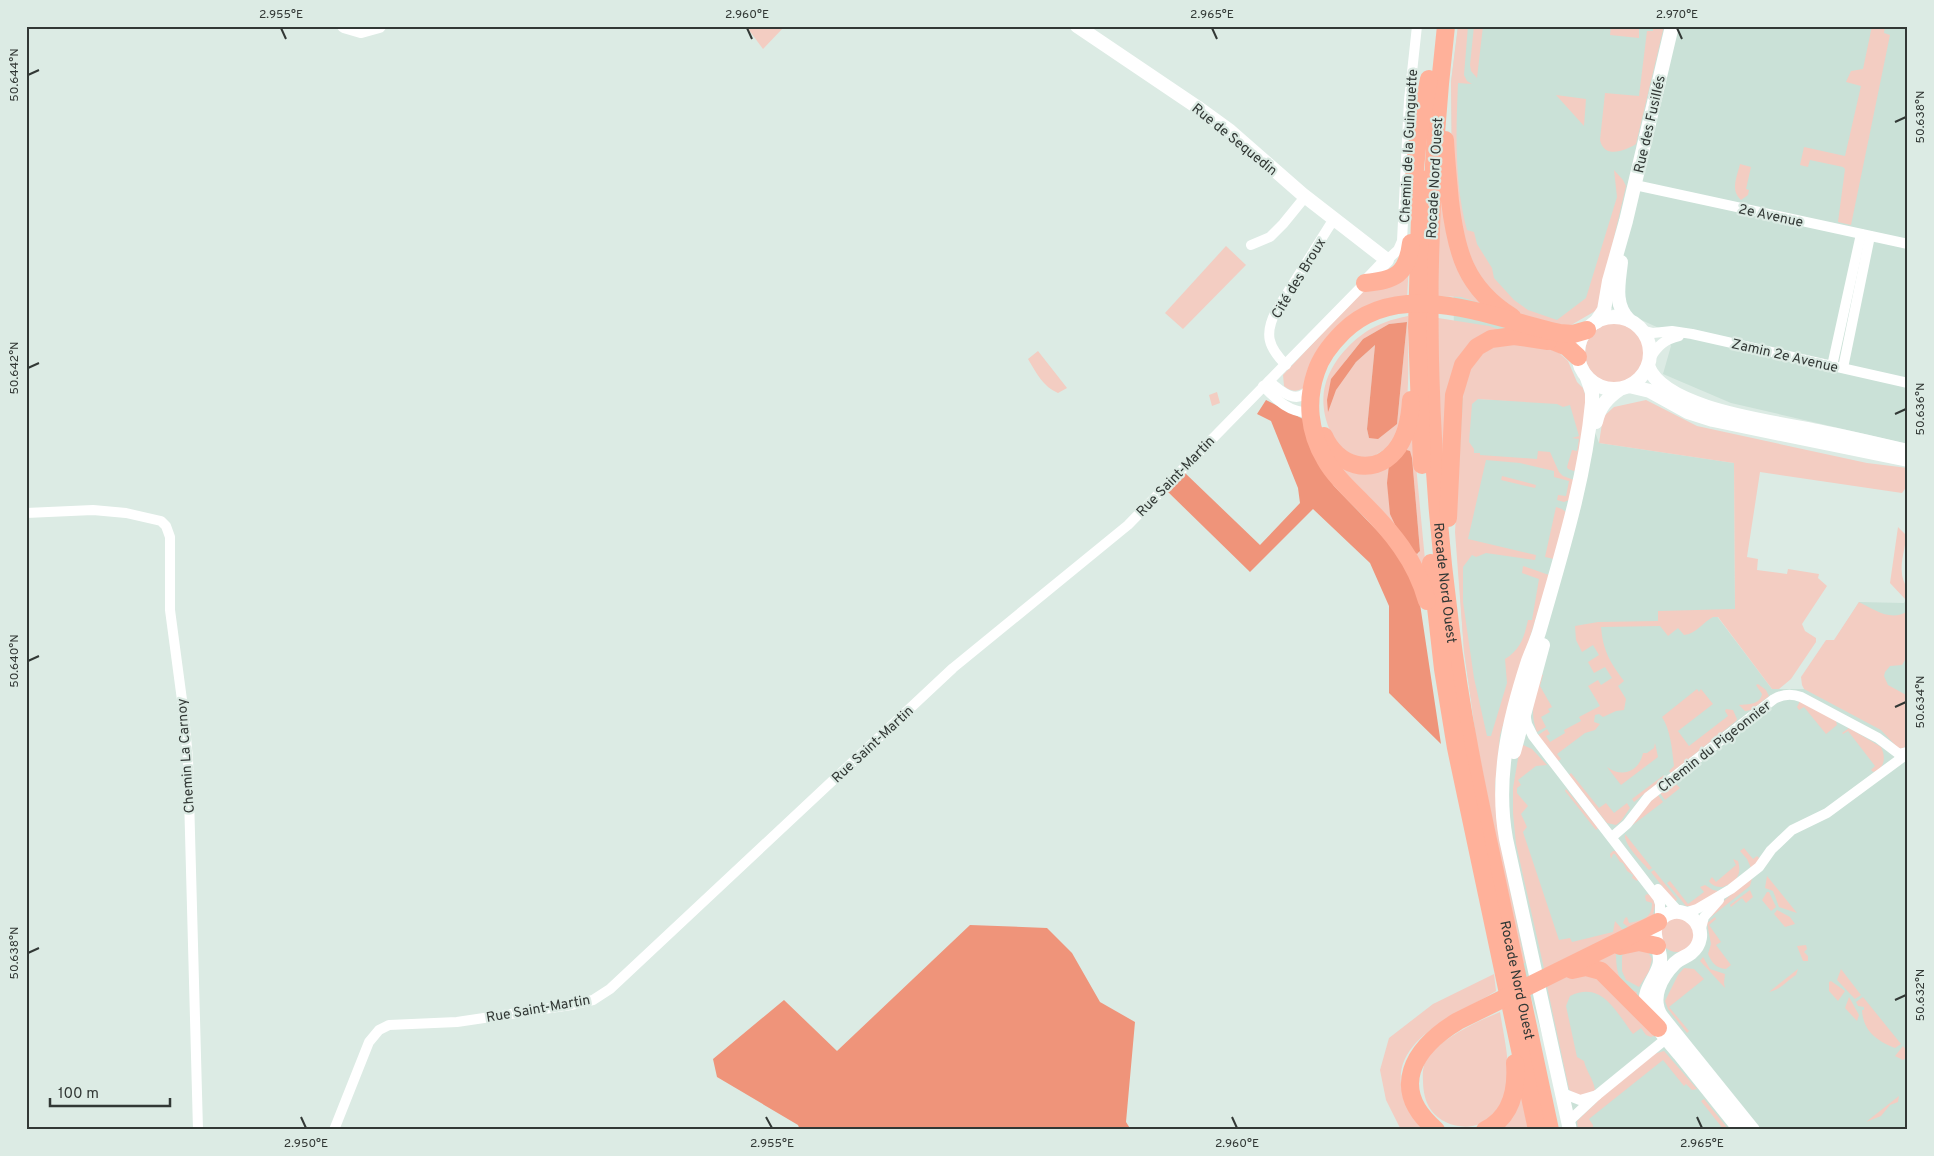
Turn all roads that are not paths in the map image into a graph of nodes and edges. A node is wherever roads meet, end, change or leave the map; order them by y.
1 (344, 26) edge
2 (378, 26) edge
3 (1077, 26) edge
4 (1417, 26) edge
5 (1434, 26) edge
6 (1446, 26) edge
7 (1672, 26) edge
8 (1435, 74) junction
9 (1635, 185) junction
10 (1306, 197) junction
11 (1336, 221) junction
12 (1626, 222) junction
13 (1866, 235) junction
14 (1908, 244) edge
15 (1251, 245) dead end
16 (1387, 268) junction
17 (1365, 283) joint
18 (1629, 320) junction
19 (1521, 322) junction
20 (1592, 326) junction
21 (1423, 327) junction
22 (1641, 330) junction
23 (1692, 334) junction
24 (1556, 342) junction
25 (1578, 357) junction
26 (1649, 362) junction
27 (1286, 365) junction
28 (1832, 366) junction
29 (1843, 368) junction
30 (1587, 378) junction
31 (1908, 383) edge
32 (1266, 384) junction
33 (1624, 388) junction
34 (1315, 390) junction
35 (1310, 412) junction
36 (1908, 451) edge
37 (1908, 460) edge
38 (26, 513) edge
39 (1450, 626) junction
40 (1444, 669) junction
41 (1525, 707) junction
42 (1512, 717) junction
43 (1518, 734) junction
44 (1886, 744) junction
45 (1908, 753) edge
46 (1551, 761) junction
47 (1879, 775) junction
48 (1612, 837) junction
49 (1622, 850) junction
50 (1513, 867) junction
51 (1734, 886) junction
52 (1682, 912) junction
53 (1659, 920) junction
54 (1700, 933) junction
55 (1658, 948) junction
56 (1682, 957) junction
57 (1585, 960) junction
58 (1508, 965) junction
59 (1548, 978) junction
60 (1516, 1022) junction
61 (1662, 1033) junction
62 (1562, 1093) junction
63 (1597, 1095) junction
64 (1569, 1126) edge
65 (1436, 1128) edge
66 (198, 1130) edge
67 (334, 1130) edge
68 (1485, 1130) edge
69 (1537, 1130) edge
70 (1550, 1130) edge
71 (1740, 1130) edge
72 (1754, 1130) edge

1 - 2 main road
3 - 10 main road, Rue de Sequedin
4 - 16 street, Chemin de la Guinguette
5 - 8 highway, Rocade Nord Ouest
6 - 8 highway, Rocade Nord Ouest
7 - 9 main road, Rue des Fusillés
8 - 16 highway
8 - 19 highway
8 - 21 highway, Rocade Nord Ouest
9 - 12 main road, Rue des Fusillés
9 - 13 street, 2e Avenue
10 - 11 main road, Rue de Sequedin
10 - 15 street
11 - 16 main road, Rue de Sequedin
11 - 27 street, Cité des Broux
12 - 18 main road
12 - 20 main road
13 - 14 street, 2e Avenue
13 - 28 street
13 - 29 street
16 - 17 highway
17 - 27 street, Rue Saint-Martin
18 - 20 main road
18 - 22 main road
19 - 20 highway
19 - 34 highway
20 - 25 main road
21 - 34 highway
21 - 39 highway, Rocade Nord Ouest
21 - 40 highway, Rocade Nord Ouest
22 - 23 street, Zamin 2e Avenue
22 - 26 main road
23 - 26 street, Zamin 2e Avenue
23 - 28 street, Zamin 2e Avenue
24 - 25 highway
24 - 34 highway
24 - 39 highway
25 - 30 main road
26 - 33 main road
26 - 36 main road
27 - 32 street, Rue Saint-Martin
28 - 29 street, Zamin 2e Avenue
29 - 31 street, Zamin 2e Avenue
30 - 33 main road
30 - 42 main road
32 - 34 street
32 - 35 street
32 - 67 street, Rue Saint-Martin
33 - 37 main road
33 - 41 main road
34 - 35 highway
35 - 40 highway
38 - 66 street, Chemin La Carnoy
39 - 58 highway, Rocade Nord Ouest
40 - 58 highway, Rocade Nord Ouest
41 - 43 main road
41 - 46 street
42 - 43 street
42 - 50 main road
43 - 46 street
43 - 50 main road
44 - 45 street, Chemin du Pigeonnier
44 - 47 street
44 - 48 street, Chemin du Pigeonnier
45 - 47 street
46 - 48 street
47 - 51 street
48 - 49 street
49 - 52 street
49 - 53 street
50 - 62 main road
51 - 52 street
51 - 54 street
52 - 53 main road
52 - 54 main road
53 - 55 main road
53 - 57 highway
54 - 56 main road
55 - 56 main road
55 - 57 highway
55 - 61 main road
56 - 72 main road
57 - 59 highway
58 - 60 highway
59 - 61 highway
59 - 65 highway
60 - 68 highway
60 - 69 highway, Rocade Nord Ouest
60 - 70 highway, Rocade Nord Ouest
61 - 63 street
61 - 71 main road
62 - 63 street
62 - 64 main road
63 - 64 street

